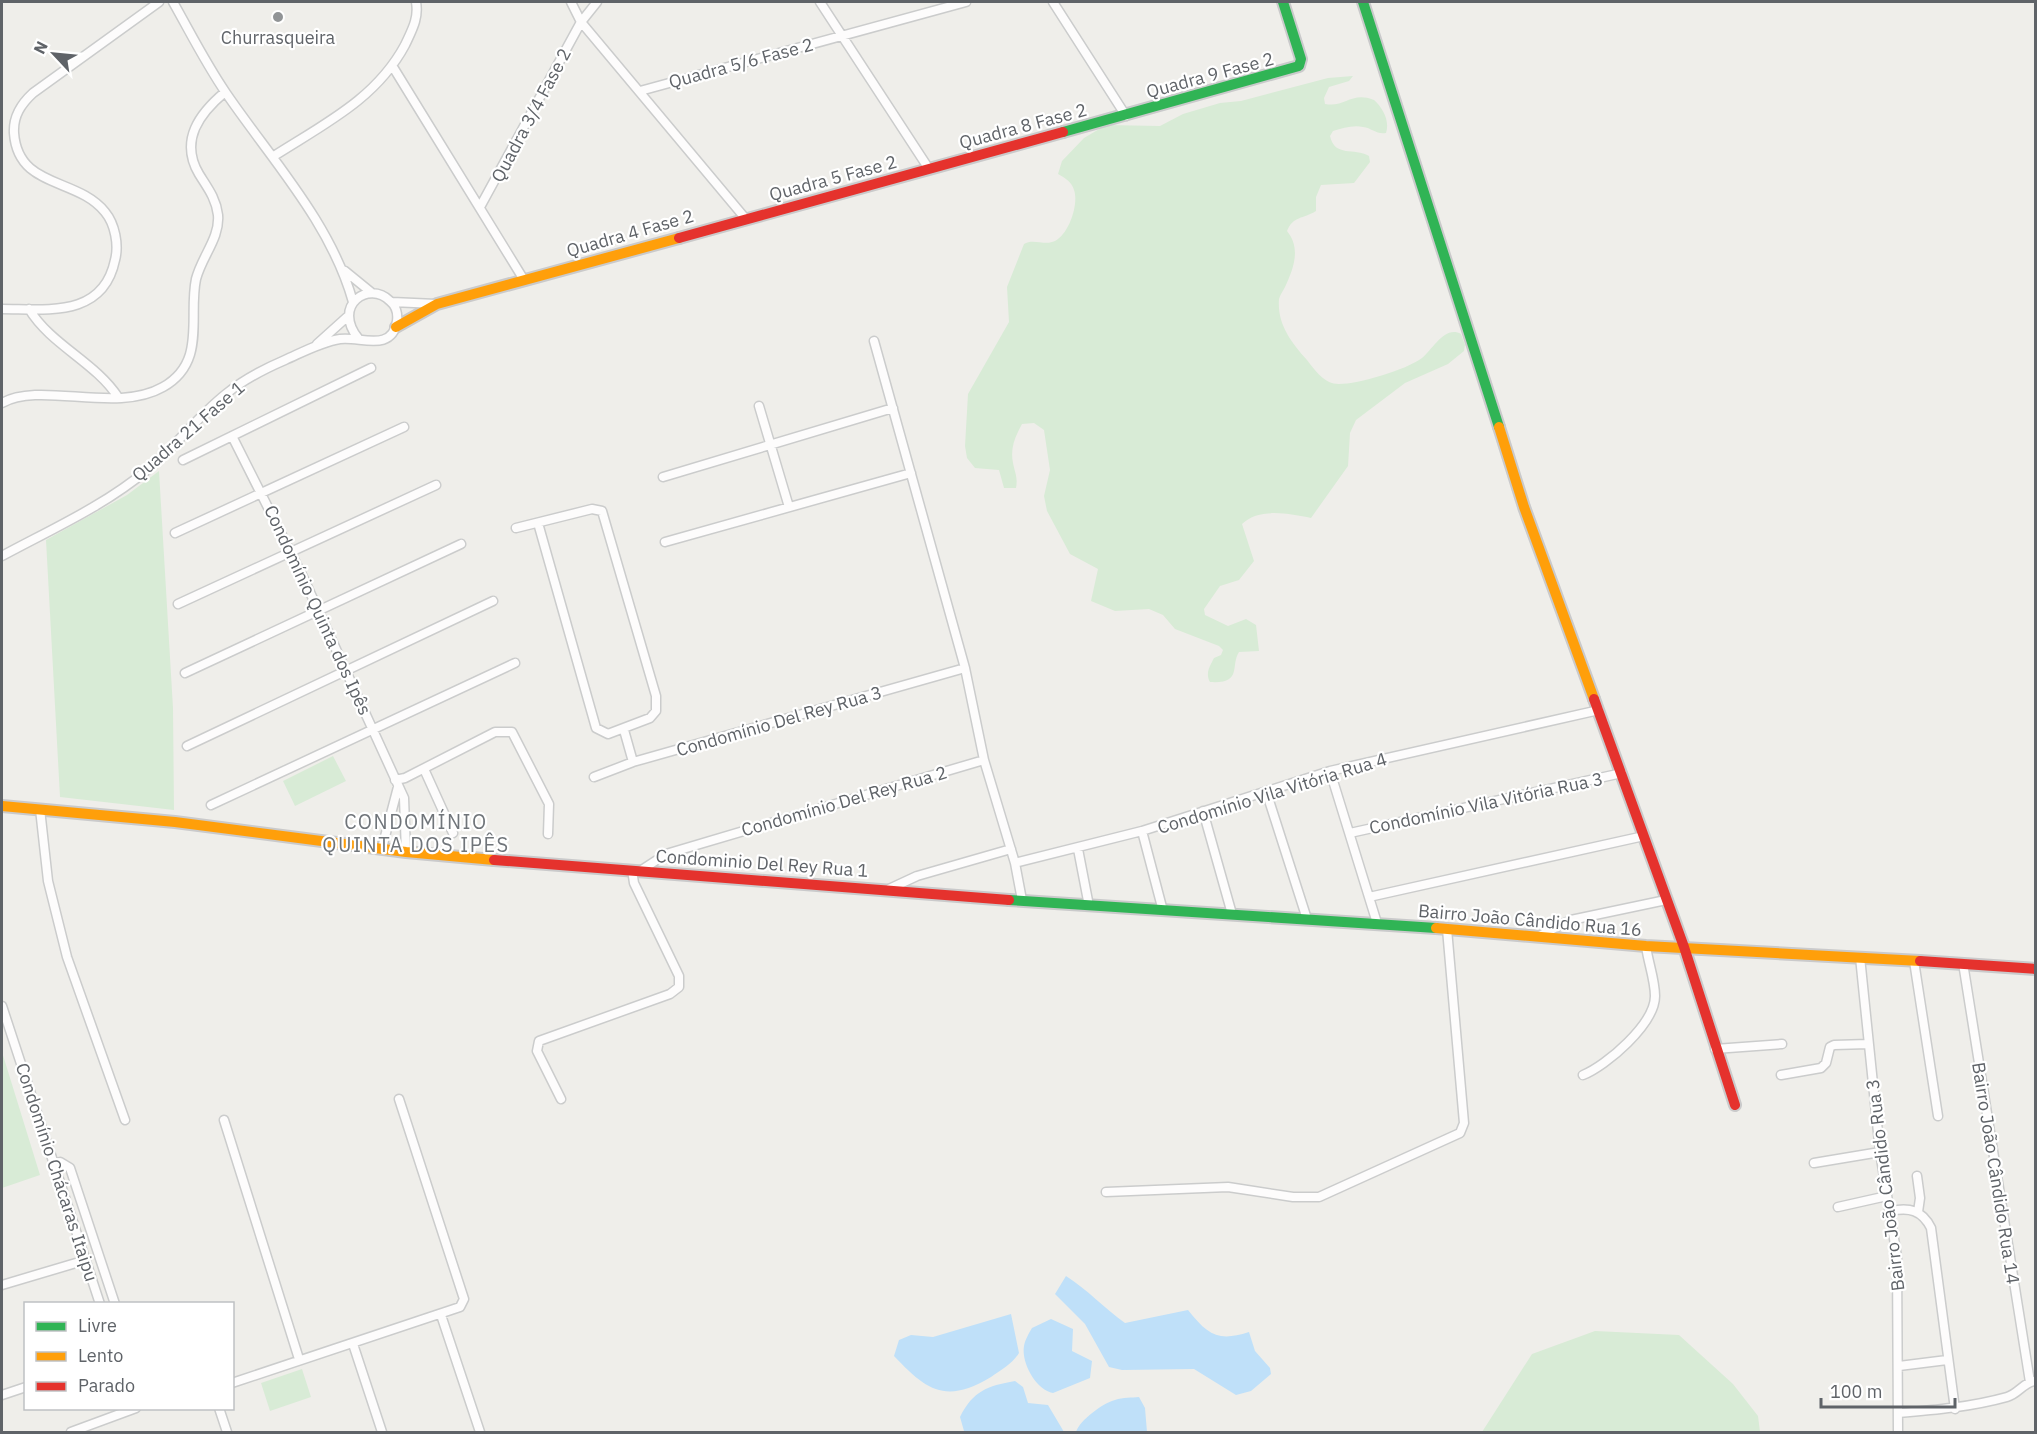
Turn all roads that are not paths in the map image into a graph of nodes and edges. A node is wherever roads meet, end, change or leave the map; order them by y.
1 (159, 2) edge
2 (173, 2) edge
3 (416, 2) edge
4 (571, 2) edge
5 (597, 2) edge
6 (820, 2) edge
7 (966, 2) edge
8 (1053, 2) edge
9 (1283, 2) edge
10 (1363, 2) edge
11 (581, 22) junction
12 (842, 36) junction
13 (393, 67) junction
14 (640, 91) junction
15 (225, 92) junction
16 (1126, 116) junction
17 (274, 156) junction
18 (929, 169) junction
19 (480, 207) junction
20 (745, 218) junction
21 (344, 271) junction
22 (524, 280) junction
23 (372, 293) junction
24 (353, 302) junction
25 (393, 303) junction
26 (436, 304) junction
27 (2, 309) edge
28 (29, 309) junction
29 (347, 317) junction
30 (396, 327) junction
31 (357, 338) junction
32 (874, 342) dead end
33 (315, 346) junction
34 (371, 368) dead end
35 (118, 397) junction
36 (2, 403) edge
37 (759, 406) dead end
38 (893, 408) junction
39 (404, 427) dead end
40 (232, 436) junction
41 (772, 444) junction
42 (183, 460) dead end
43 (911, 473) junction
44 (663, 477) dead end
45 (436, 485) dead end
46 (263, 493) junction
47 (789, 507) junction
48 (538, 523) junction
49 (516, 528) dead end
50 (175, 533) dead end
51 (665, 542) dead end
52 (460, 544) dead end
53 (291, 552) junction
54 (2, 556) edge
55 (493, 601) dead end
56 (178, 604) dead end
57 (319, 611) junction
58 (515, 663) dead end
59 (965, 668) junction
60 (346, 671) junction
61 (185, 673) dead end
62 (1599, 710) junction
63 (624, 730) junction
64 (374, 731) junction
65 (187, 746) dead end
66 (984, 760) junction
67 (633, 762) junction
68 (424, 769) junction
69 (1330, 771) junction
70 (1622, 773) junction
71 (594, 777) dead end
72 (396, 784) junction
73 (1266, 791) junction
74 (2, 806) edge
75 (211, 806) dead end
76 (40, 809) junction
77 (1203, 811) junction
78 (1142, 831) junction
79 (453, 833) dead end
80 (1350, 833) junction
81 (548, 834) dead end
82 (1644, 836) junction
83 (382, 848) junction
84 (1011, 849) junction
85 (1078, 849) junction
86 (406, 852) junction
87 (1015, 863) junction
88 (636, 871) junction
89 (889, 889) junction
90 (1369, 897) junction
91 (1022, 900) junction
92 (1666, 900) junction
93 (1089, 906) junction
94 (1163, 911) junction
95 (1232, 914) junction
96 (1308, 919) junction
97 (1377, 923) junction
98 (1447, 929) junction
99 (1539, 936) junction
100 (1646, 946) junction
101 (1684, 947) junction
102 (1860, 957) junction
103 (1914, 961) junction
104 (1964, 963) junction
105 (2036, 969) edge
106 (2, 1005) edge
107 (4, 1021) edge
108 (1782, 1044) dead end
109 (1868, 1044) junction
110 (1715, 1049) junction
111 (1780, 1075) dead end
112 (1583, 1076) dead end
113 (399, 1099) dead end
114 (561, 1099) dead end
115 (1735, 1105) dead end
116 (1938, 1116) dead end
117 (125, 1120) dead end
118 (224, 1120) dead end
119 (1880, 1152) junction
120 (1814, 1163) dead end
121 (55, 1164) junction
122 (1917, 1176) dead end
123 (1106, 1192) dead end
124 (1887, 1196) junction
125 (1838, 1206) dead end
126 (1891, 1211) junction
127 (1918, 1212) junction
128 (86, 1260) junction
129 (2, 1285) edge
130 (99, 1302) edge
131 (114, 1302) edge
132 (441, 1315) junction
133 (353, 1344) junction
134 (299, 1359) junction
135 (1947, 1360) junction
136 (1899, 1366) junction
137 (234, 1382) edge
138 (2033, 1382) edge
139 (24, 1388) edge
140 (2, 1395) edge
141 (1955, 1409) junction
142 (133, 1410) edge
143 (220, 1410) edge
144 (1898, 1413) junction
145 (71, 1432) edge
146 (227, 1432) edge
147 (382, 1432) edge
148 (480, 1432) edge
149 (1898, 1432) edge

1 - 28 street
2 - 15 street
3 - 13 street
4 - 11 street
5 - 11 street, Quadra 3/4 Fase 2
6 - 12 street
7 - 12 street, Quadra 5/6 Fase 2
8 - 16 street
9 - 16 street, Quadra 9 Fase 2
10 - 62 street
11 - 14 street
11 - 19 street, Quadra 3/4 Fase 2
12 - 14 street, Quadra 5/6 Fase 2
12 - 18 street
13 - 17 street
13 - 19 street
14 - 20 street
15 - 17 street
15 - 35 street
16 - 18 street, Quadra 8 Fase 2
17 - 21 street
18 - 20 street, Quadra 5 Fase 2
19 - 22 street
20 - 22 street, Quadra 4 Fase 2
21 - 23 street
21 - 24 street
22 - 26 street, Quadra 4 Fase 2
23 - 24 street
23 - 25 street
24 - 29 street
25 - 26 street
25 - 30 street
26 - 30 street, Quadra 4 Fase 2
27 - 28 street
28 - 35 street
29 - 31 street
29 - 33 street, Quadra 21 Fase 1
30 - 31 street
31 - 33 street, Quadra 21 Fase 1
32 - 38 street
33 - 54 street, Quadra 21 Fase 1
34 - 40 street
35 - 36 street
37 - 41 street
38 - 41 street
38 - 43 street
39 - 46 street
40 - 42 street
40 - 46 street, Condomínio Quinta dos Ipês
41 - 44 street
41 - 47 street
43 - 47 street
43 - 59 street
45 - 53 street
46 - 50 street
46 - 53 street, Condomínio Quinta dos Ipês
47 - 51 street
48 - 49 street
48 - 63 street
48 - 63 street
52 - 57 street
53 - 56 street
53 - 57 street, Condomínio Quinta dos Ipês
55 - 60 street
57 - 60 street, Condomínio Quinta dos Ipês
57 - 61 street
58 - 64 street
59 - 66 street
59 - 67 street, Condomínio Del Rey Rua 3
60 - 64 street, Condomínio Quinta dos Ipês
60 - 65 street
62 - 69 street, Condomínio Vila Vitória Rua 4
62 - 70 street
63 - 67 street
64 - 72 street, Condomínio Quinta dos Ipês
64 - 75 street
66 - 84 street
66 - 88 street, Condomínio Del Rey Rua 2
67 - 71 street, Condomínio Del Rey Rua 3
68 - 72 street
68 - 79 street
68 - 81 street
69 - 73 street, Condomínio Vila Vitória Rua 4
69 - 80 street
70 - 80 street, Condomínio Vila Vitória Rua 3
70 - 82 street
72 - 83 street
72 - 86 street, Condomínio Quinta dos Ipês
73 - 77 street, Condomínio Vila Vitória Rua 4
73 - 96 street
74 - 76 street, Condominio Del Rey Rua 1
76 - 83 street, Condominio Del Rey Rua 1
76 - 117 street
77 - 78 street, Condomínio Vila Vitória Rua 4
77 - 95 street
78 - 85 street, Condomínio Vila Vitória Rua 4
78 - 94 street
80 - 90 street
82 - 90 street
82 - 92 street
83 - 86 street, Condominio Del Rey Rua 1
84 - 87 street
84 - 89 street, Condominio Del Rey Rua 1
85 - 87 street, Condomínio Vila Vitória Rua 4
85 - 93 street
86 - 88 street, Condominio Del Rey Rua 1
87 - 91 street
88 - 89 street, Condominio Del Rey Rua 1
88 - 114 street
89 - 91 street, Condominio Del Rey Rua 1
90 - 97 street
91 - 93 street, Bairro João Cândido Rua 16
92 - 99 street
92 - 101 street
93 - 94 street, Bairro João Cândido Rua 16
94 - 95 street, Bairro João Cândido Rua 16
95 - 96 street, Bairro João Cândido Rua 16
96 - 97 street, Bairro João Cândido Rua 16
97 - 98 street, Bairro João Cândido Rua 16
98 - 99 street, Bairro João Cândido Rua 16
98 - 123 street
99 - 100 street, Bairro João Cândido Rua 16
100 - 101 street, Bairro João Cândido Rua 16
100 - 112 street
101 - 102 street, Bairro João Cândido Rua 16
101 - 110 street
102 - 103 street, Bairro João Cândido Rua 16
102 - 109 street, Bairro João Cândido Rua 3
103 - 104 street, Bairro João Cândido Rua 16
103 - 116 street
104 - 105 street, Bairro João Cândido Rua 16
104 - 138 street, Bairro João Cândido Rua 14
106 - 107 street, Condomínio Chácaras Itaipu
107 - 121 street, Condomínio Chácaras Itaipu
108 - 110 street
109 - 111 street
109 - 119 street, Bairro João Cândido Rua 3
110 - 115 street
113 - 132 street
118 - 134 street
119 - 120 street
119 - 124 street, Bairro João Cândido Rua 3
121 - 128 street, Condomínio Chácaras Itaipu
121 - 131 street
122 - 127 street
124 - 125 street
124 - 126 street, Bairro João Cândido Rua 3
126 - 127 street
126 - 136 street, Bairro João Cândido Rua 3
127 - 135 street
128 - 129 street
128 - 130 street, Condomínio Chácaras Itaipu
132 - 133 street
132 - 148 street
133 - 134 street
133 - 147 street
134 - 137 street
135 - 136 street
135 - 141 street
136 - 144 street, Bairro João Cândido Rua 3
138 - 141 street
139 - 140 street
141 - 144 street
142 - 145 street
143 - 146 street
144 - 149 street, Bairro João Cândido Rua 3

